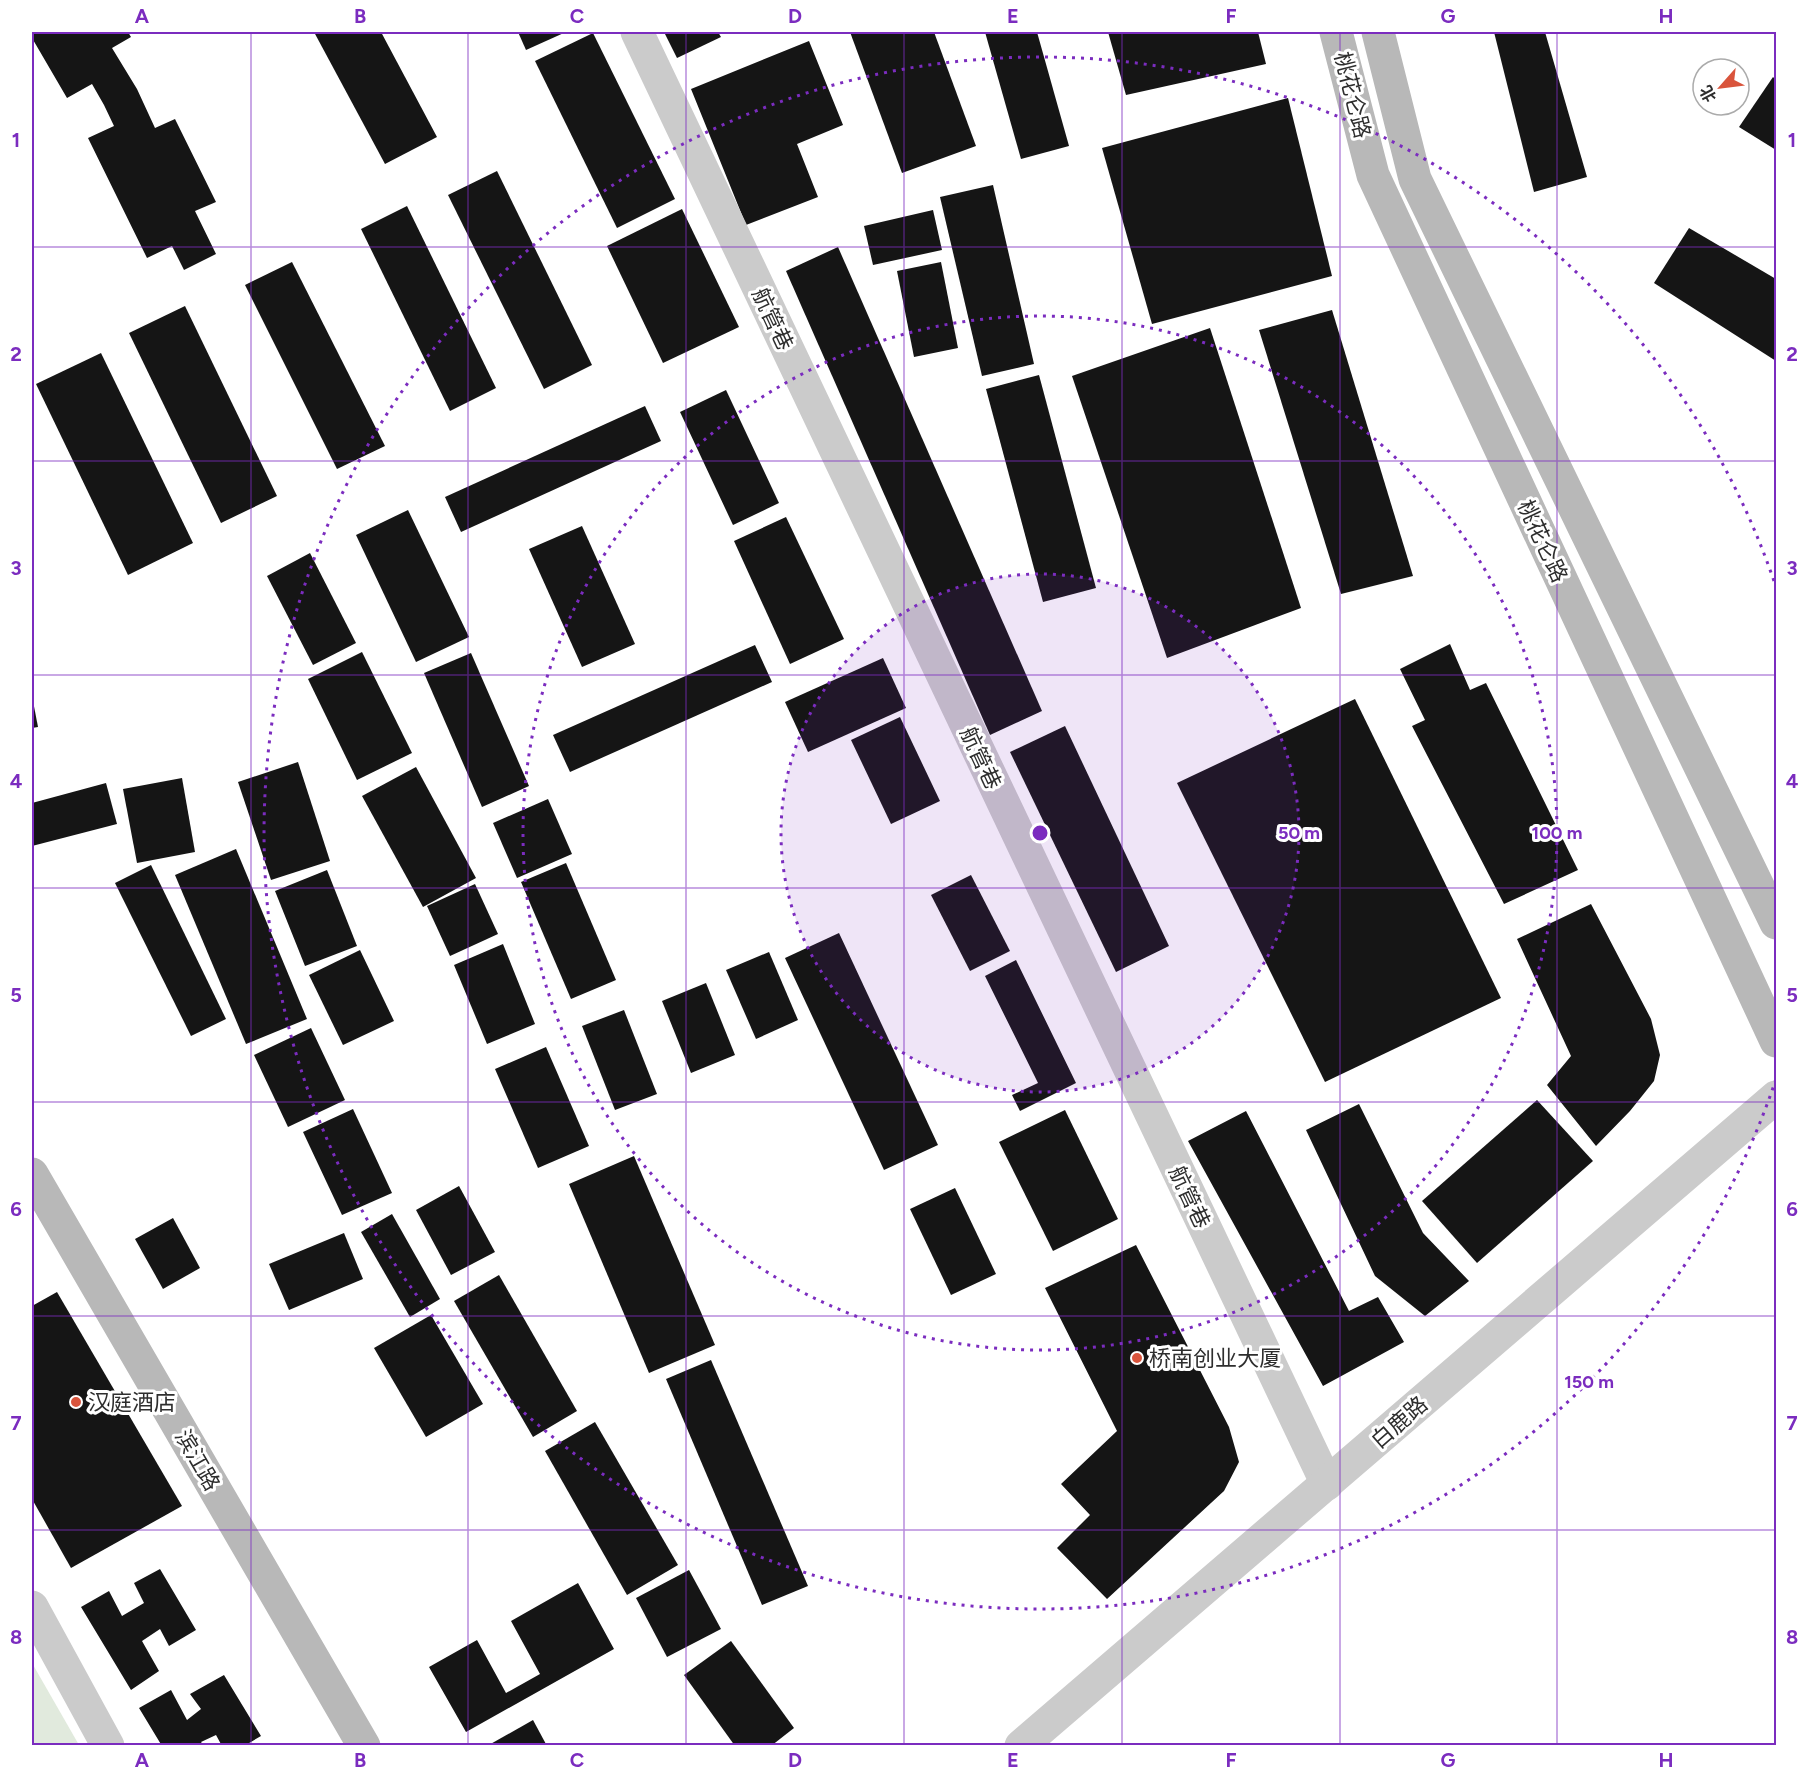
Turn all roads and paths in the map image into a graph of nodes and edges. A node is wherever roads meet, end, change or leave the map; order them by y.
1 (637, 32) edge
2 (1336, 32) edge
3 (1378, 32) edge
4 (1776, 923) edge
5 (1776, 1041) edge
6 (1776, 1097) edge
7 (32, 1174) edge
8 (1327, 1484) junction
9 (32, 1607) edge
10 (108, 1746) edge
11 (363, 1746) edge
12 (1021, 1746) edge

1 - 8 street, 航管巷
2 - 5 main road, 桃花仑路
3 - 4 main road, 桃花仑路
6 - 8 street, 白鹿路
7 - 11 main road, 滨江路
8 - 12 street, 白鹿路
9 - 10 street

